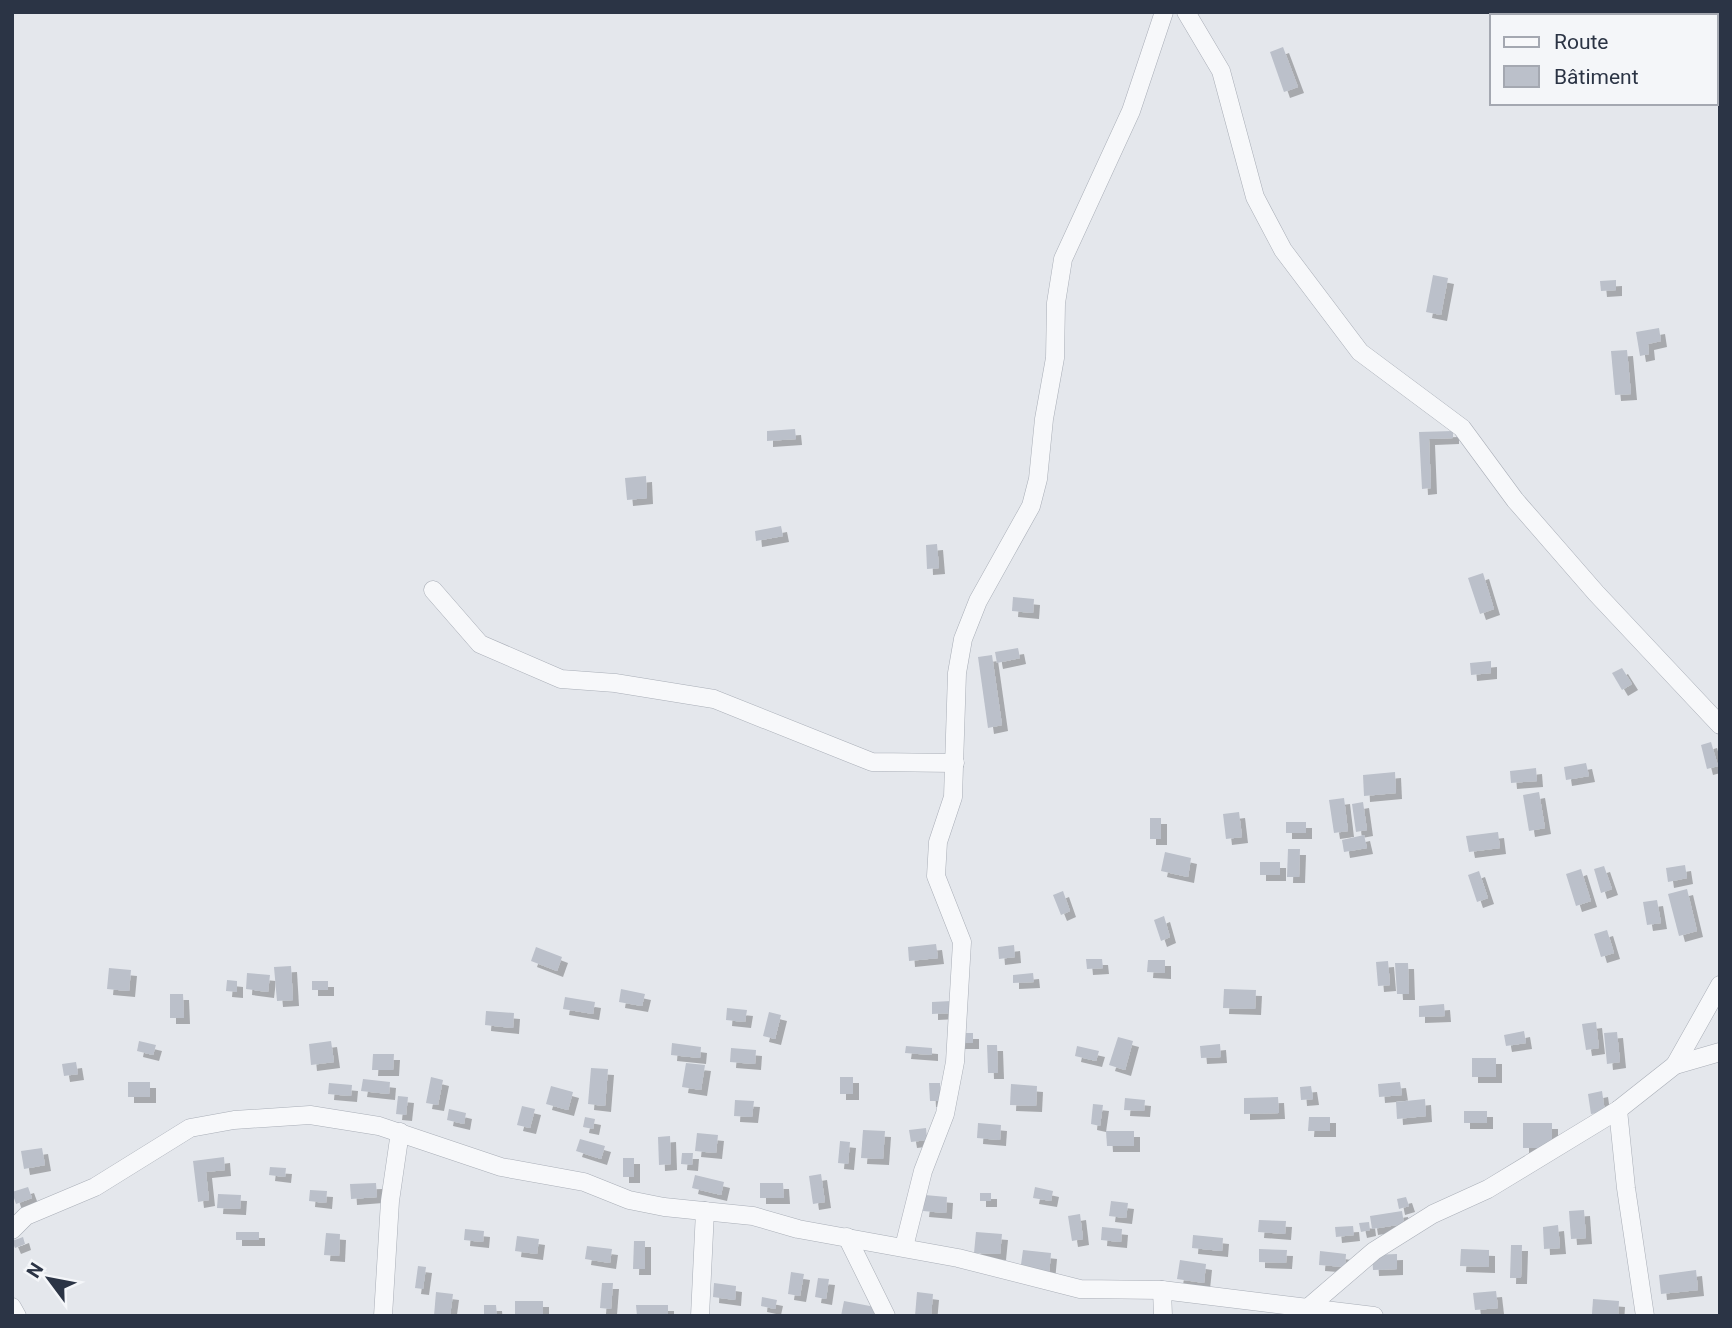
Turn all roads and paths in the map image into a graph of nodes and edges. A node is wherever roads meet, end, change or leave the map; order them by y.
1 (1164, 12) edge
2 (1186, 12) edge
3 (433, 590) dead end
4 (1720, 724) edge
5 (956, 763) junction
6 (1720, 985) edge
7 (1720, 1052) edge
8 (1675, 1065) junction
9 (1619, 1110) junction
10 (400, 1132) junction
11 (705, 1211) junction
12 (12, 1230) edge
13 (847, 1237) junction
14 (904, 1247) junction
15 (1162, 1290) junction
16 (1310, 1306) junction
17 (12, 1307) edge
18 (17, 1316) edge
19 (383, 1316) edge
20 (700, 1316) edge
21 (886, 1316) edge
22 (1163, 1316) edge
23 (1374, 1316) edge
24 (1645, 1316) edge

1 - 5 street
2 - 4 street
3 - 5 street
5 - 14 street
6 - 8 street
7 - 8 street
8 - 9 street
9 - 16 street
9 - 24 street
10 - 11 street
10 - 12 street
10 - 19 street
11 - 13 street
11 - 20 street
13 - 14 street
13 - 21 street
14 - 15 street
15 - 16 street
15 - 22 street
16 - 23 street
17 - 18 street

